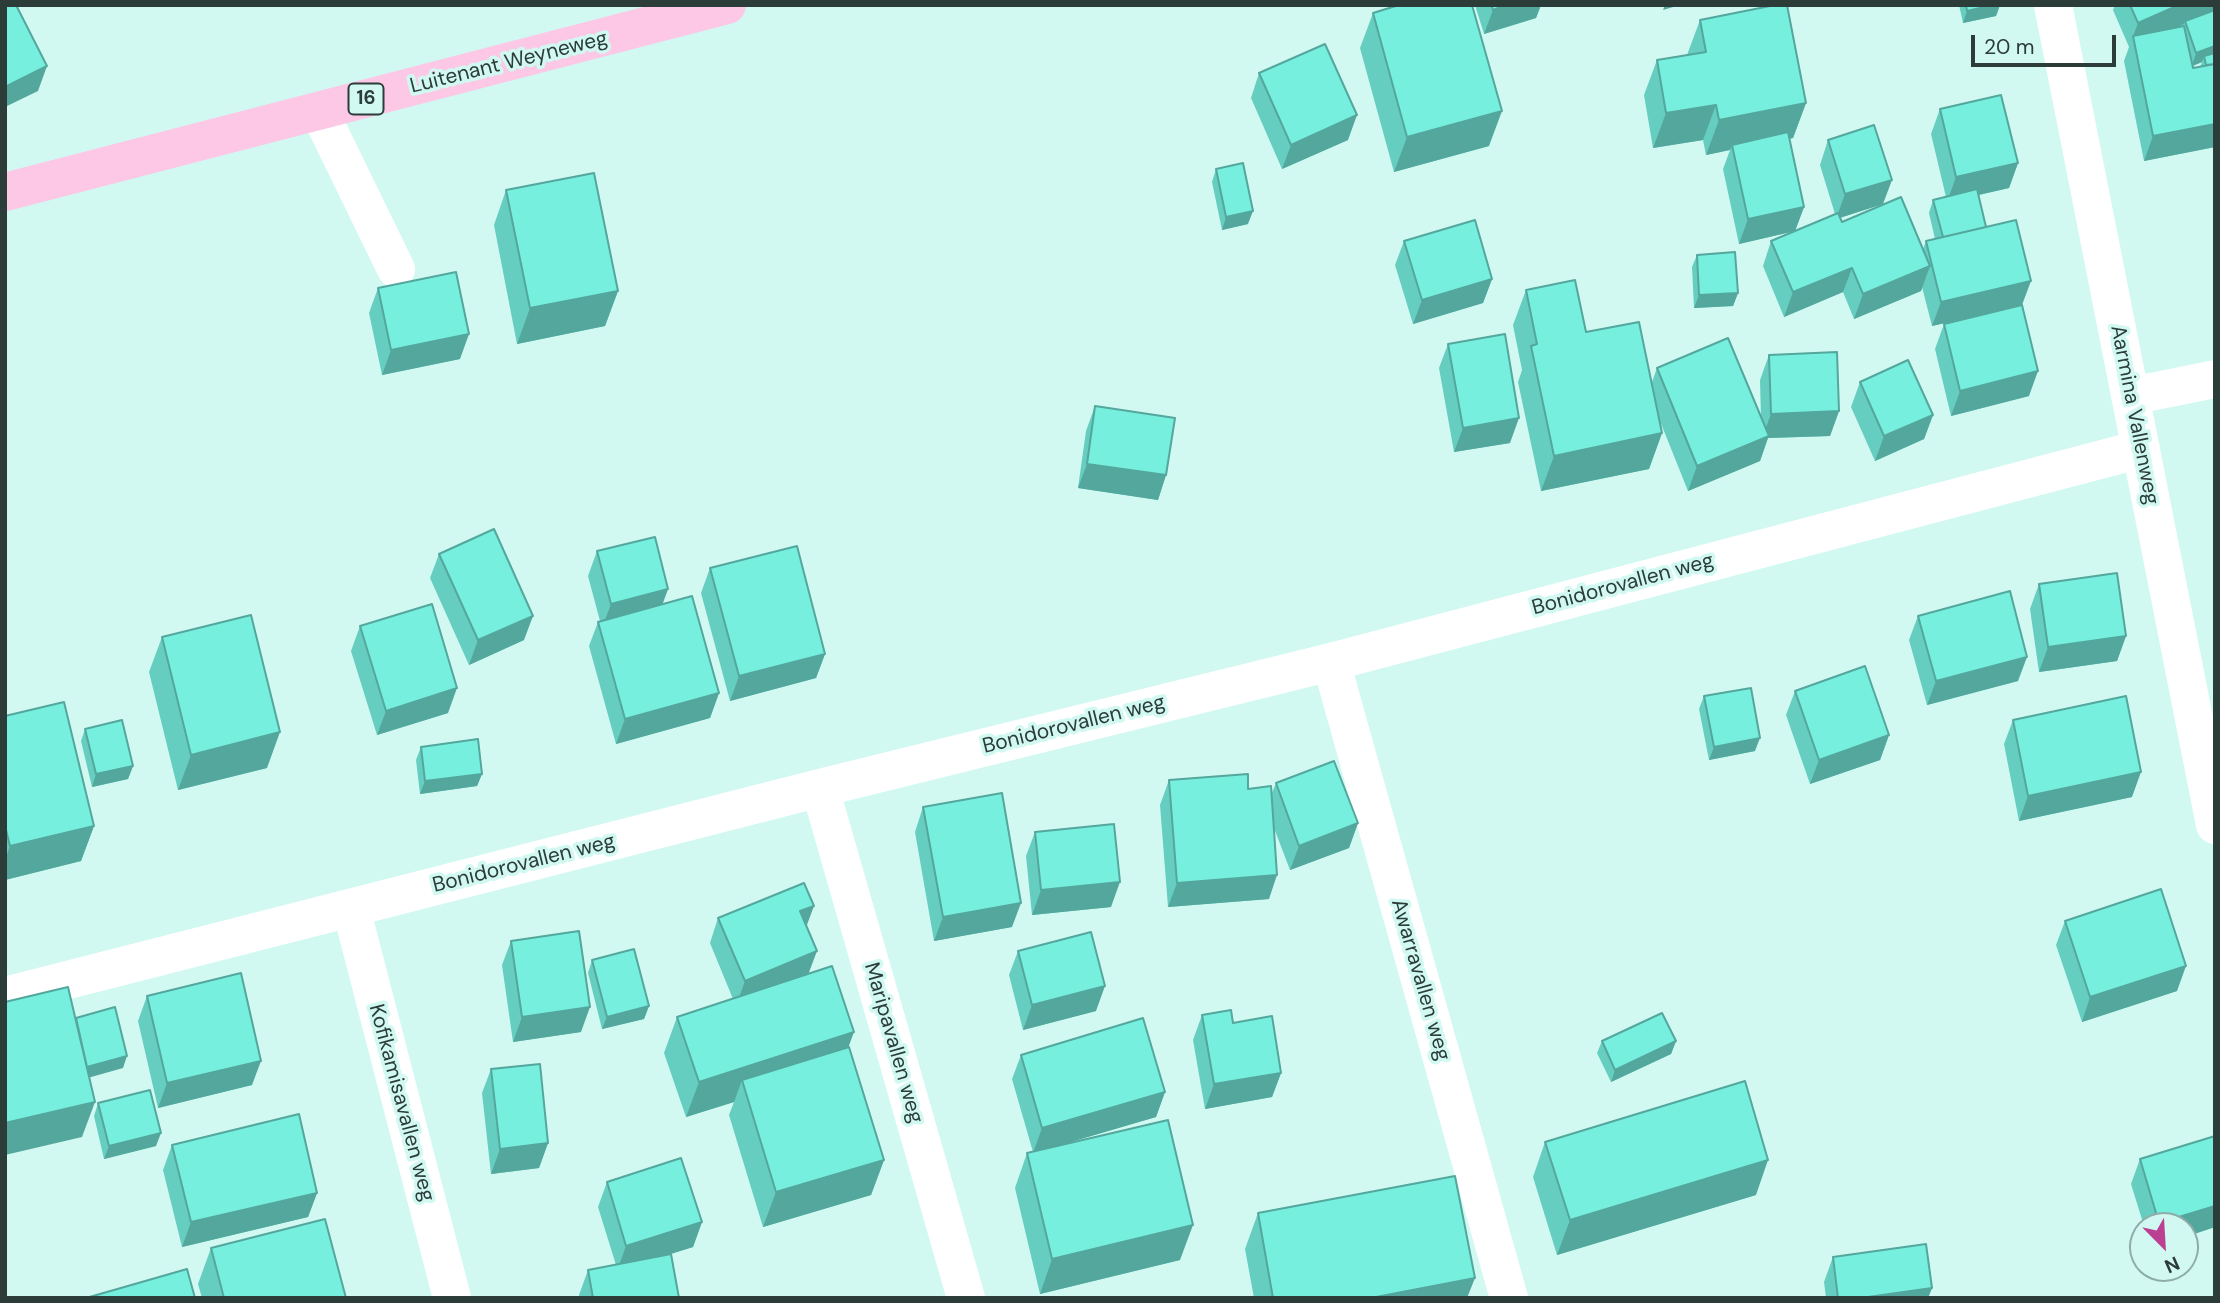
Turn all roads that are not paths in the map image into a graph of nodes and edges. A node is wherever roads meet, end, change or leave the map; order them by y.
1 (727, 5) edge
2 (2053, 5) edge
3 (319, 111) junction
4 (5, 192) edge
5 (396, 269) dead end
6 (2215, 379) edge
7 (2130, 396) junction
8 (2141, 449) junction
9 (1331, 662) junction
10 (820, 788) junction
11 (2215, 825) edge
12 (351, 908) junction
13 (5, 996) edge
14 (452, 1298) edge
15 (966, 1298) edge
16 (1508, 1298) edge

1 - 3 main road, Luitenant Weyneweg / 16
2 - 7 street, Aarmina Vallenweg
3 - 4 main road, Luitenant Weyneweg / 16
3 - 5 street
6 - 7 street
7 - 8 street, Aarmina Vallenweg
8 - 9 street, Bonidorovallen weg
8 - 11 street, Aarmina Vallenweg
9 - 10 street, Bonidorovallen weg
9 - 16 street, Awarravallen weg
10 - 12 street, Bonidorovallen weg
10 - 15 street, Maripavallen weg
12 - 13 street, Bonidorovallen weg
12 - 14 street, Kofikamisavallen weg

